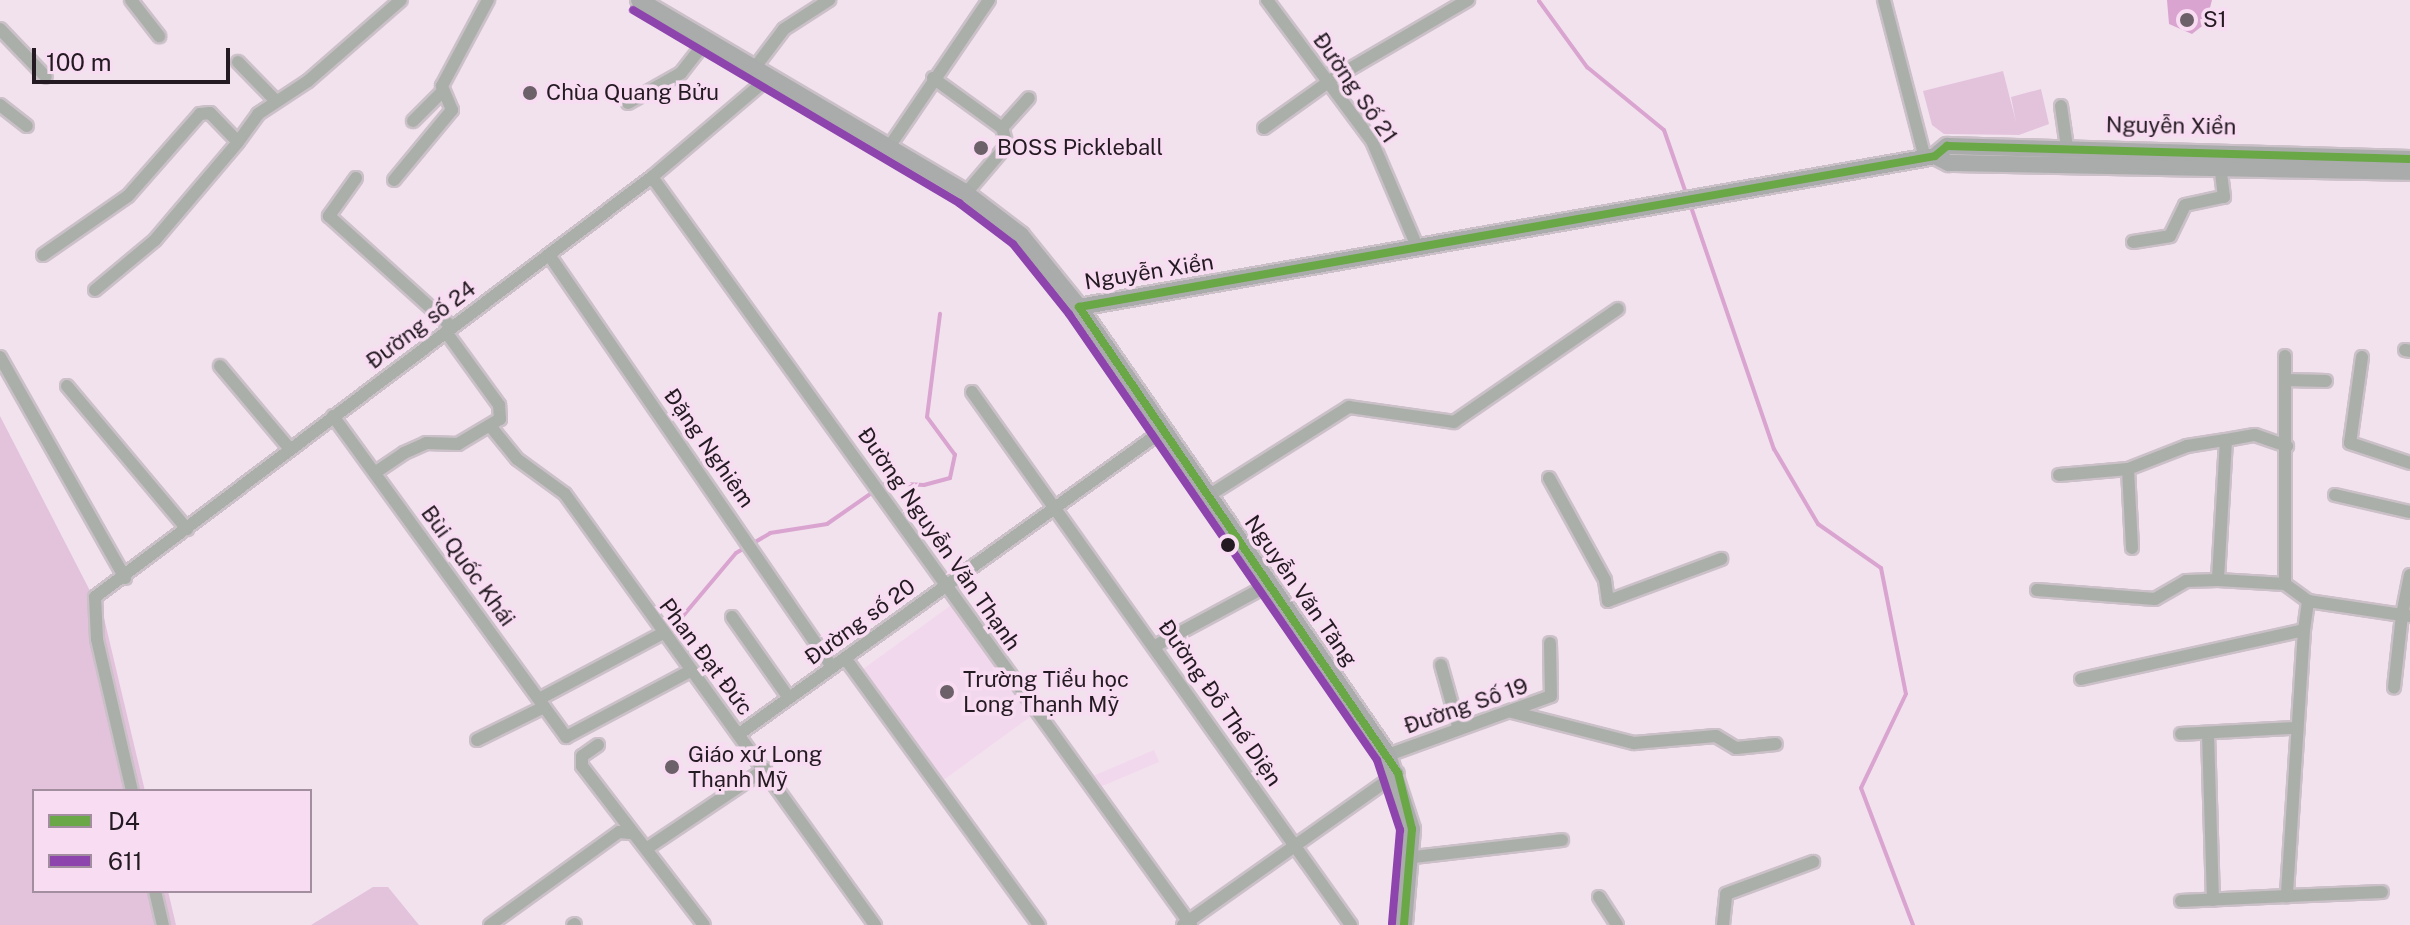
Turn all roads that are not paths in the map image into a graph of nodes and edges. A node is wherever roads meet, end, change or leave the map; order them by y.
1 (131, 0) edge
2 (401, 0) edge
3 (488, 0) edge
4 (639, 0) edge
5 (829, 0) edge
6 (989, 0) edge
7 (1267, 0) edge
8 (1468, 0) edge
9 (1884, 0) edge
10 (0, 29) edge
11 (159, 36) dead end
12 (706, 41) junction
13 (238, 62) dead end
14 (760, 74) junction
15 (46, 77) dead end
16 (933, 78) junction
17 (1331, 80) junction
18 (441, 93) junction
19 (1029, 98) dead end
20 (275, 100) junction
21 (628, 103) dead end
22 (0, 105) edge
23 (2061, 106) dead end
24 (413, 121) dead end
25 (27, 126) dead end
26 (1002, 128) junction
27 (1264, 128) dead end
28 (238, 142) junction
29 (889, 147) junction
30 (2067, 147) junction
31 (1930, 157) junction
32 (2410, 159) edge
33 (2220, 164) junction
34 (2410, 172) edge
35 (652, 177) junction
36 (356, 178) dead end
37 (394, 180) dead end
38 (966, 193) junction
39 (2133, 242) dead end
40 (1418, 249) junction
41 (43, 255) dead end
42 (549, 255) junction
43 (95, 290) dead end
44 (1079, 307) junction
45 (1618, 309) dead end
46 (449, 329) junction
47 (2285, 356) dead end
48 (0, 357) edge
49 (2362, 357) dead end
50 (220, 366) dead end
51 (2286, 380) junction
52 (2326, 381) dead end
53 (67, 386) dead end
54 (972, 392) dead end
55 (333, 416) junction
56 (491, 427) junction
57 (1162, 431) junction
58 (2226, 440) junction
59 (2287, 446) junction
60 (289, 448) junction
61 (2410, 463) edge
62 (2128, 469) junction
63 (376, 472) junction
64 (2059, 475) dead end
65 (1549, 478) dead end
66 (2335, 495) dead end
67 (1208, 496) junction
68 (1051, 508) junction
69 (2410, 512) edge
70 (187, 529) junction
71 (2132, 548) dead end
72 (1721, 559) dead end
73 (2410, 575) edge
74 (125, 578) junction
75 (2218, 580) junction
76 (945, 584) junction
77 (1270, 584) junction
78 (2285, 584) junction
79 (2037, 590) dead end
80 (2308, 601) junction
81 (2406, 615) edge
82 (732, 617) dead end
83 (2304, 630) junction
84 (660, 633) junction
85 (1550, 643) dead end
86 (1155, 646) junction
87 (845, 658) junction
88 (1441, 665) dead end
89 (832, 667) junction
90 (688, 672) junction
91 (2081, 679) dead end
92 (2394, 688) dead end
93 (789, 698) junction
94 (541, 703) junction
95 (1512, 712) junction
96 (1458, 726) junction
97 (2293, 728) junction
98 (2208, 733) junction
99 (739, 734) junction
100 (2181, 734) dead end
101 (477, 740) dead end
102 (1776, 744) dead end
103 (598, 745) dead end
104 (1388, 755) junction
105 (765, 769) junction
106 (1398, 773) junction
107 (132, 789) edge
108 (630, 833) junction
109 (1562, 840) dead end
110 (1296, 845) junction
111 (649, 847) junction
112 (1413, 857) junction
113 (1813, 862) dead end
114 (2382, 892) dead end
115 (155, 893) edge
116 (2287, 896) junction
117 (1599, 897) dead end
118 (2213, 900) junction
119 (2181, 901) dead end
120 (699, 923) edge
121 (1188, 924) edge
122 (163, 925) edge
123 (490, 925) edge
124 (875, 925) edge
125 (1039, 925) edge
126 (1351, 925) edge
127 (1404, 925) edge
128 (1617, 925) edge
129 (1723, 925) edge

1 - 11 street
2 - 20 street
3 - 18 street
4 - 12 main road, Nguyễn Xiển
5 - 14 street, Đường số 24
6 - 16 street
7 - 17 street, Đường Số 21
8 - 17 street
9 - 31 street
10 - 15 street
12 - 14 main road, Nguyễn Xiển
12 - 21 street
13 - 20 street
14 - 29 main road, Nguyễn Xiển
14 - 35 street, Đường số 24
16 - 26 street
16 - 29 street
17 - 27 street
17 - 40 street, Đường Số 21
18 - 24 street
18 - 37 street
19 - 26 street
20 - 28 street
22 - 25 street
23 - 30 street
26 - 38 street
28 - 41 street
28 - 43 street
29 - 38 main road, Nguyễn Xiển
30 - 31 main road, Nguyễn Xiển
30 - 32 main road, Nguyễn Xiển
31 - 33 main road, Nguyễn Xiển
31 - 40 main road, Nguyễn Xiển
33 - 34 main road, Nguyễn Xiển
33 - 39 street
35 - 42 street, Đường số 24
35 - 76 street, Đường Nguyễn Văn Thạnh
36 - 46 street
38 - 44 main road, Nguyễn Xiển
40 - 44 main road, Nguyễn Xiển
42 - 46 street, Đường số 24
42 - 89 street, Đặng Nghiêm
44 - 57 main road, Nguyễn Văn Tăng
45 - 67 street
46 - 55 street, Đường số 24
46 - 56 street
47 - 51 street
48 - 74 street
49 - 61 street
50 - 60 street
51 - 52 street
51 - 59 street
53 - 70 street
54 - 68 street, Đường Đỗ Thế Diện
55 - 60 street, Đường số 24
55 - 63 street, Bùi Quốc Khái
56 - 63 street
56 - 84 street, Phan Đạt Đức
57 - 67 main road, Nguyễn Văn Tăng
57 - 68 street, Đường số 20
58 - 59 street
58 - 62 street
58 - 75 street
59 - 78 street
60 - 70 street, Đường số 24
62 - 64 street
62 - 71 street
63 - 94 street, Bùi Quốc Khái
65 - 72 street
66 - 69 street
67 - 77 main road, Nguyễn Văn Tăng
68 - 76 street, Đường số 20
68 - 86 street, Đường Đỗ Thế Diện
70 - 74 street, Đường số 24
73 - 81 street
74 - 107 street, Đường số 24
75 - 78 street
75 - 79 street
76 - 87 street, Đường số 20
76 - 121 street, Đường Nguyễn Văn Thạnh
77 - 86 street
77 - 104 main road, Nguyễn Văn Tăng
78 - 80 street
80 - 81 street
80 - 83 street
81 - 92 street
82 - 93 street
83 - 91 street
83 - 97 street
84 - 90 street, Phan Đạt Đức
84 - 94 street
85 - 95 street, Đường Số 19
86 - 110 street, Đường Đỗ Thế Diện
87 - 89 street, Đường số 20
87 - 125 street
88 - 96 street
89 - 93 street, Đường số 20
90 - 94 street, Bùi Quốc Khái
90 - 99 street, Phan Đạt Đức
93 - 99 street, Đường số 20
94 - 101 street
95 - 96 street, Đường Số 19
95 - 102 street
96 - 104 street, Đường Số 19
97 - 98 street
97 - 116 street
98 - 100 street
98 - 118 street
99 - 105 street, Phan Đạt Đức
103 - 108 street
104 - 106 main road, Nguyễn Văn Tăng
105 - 111 street
105 - 124 street, Phan Đạt Đức
106 - 110 street
106 - 112 main road, Nguyễn Văn Tăng
108 - 111 street
108 - 123 street
109 - 112 street
110 - 121 street
110 - 126 street, Đường Đỗ Thế Diện
111 - 120 street
112 - 127 main road, Nguyễn Văn Tăng
113 - 129 street
114 - 116 street
115 - 122 street
116 - 118 street
117 - 128 street
118 - 119 street

